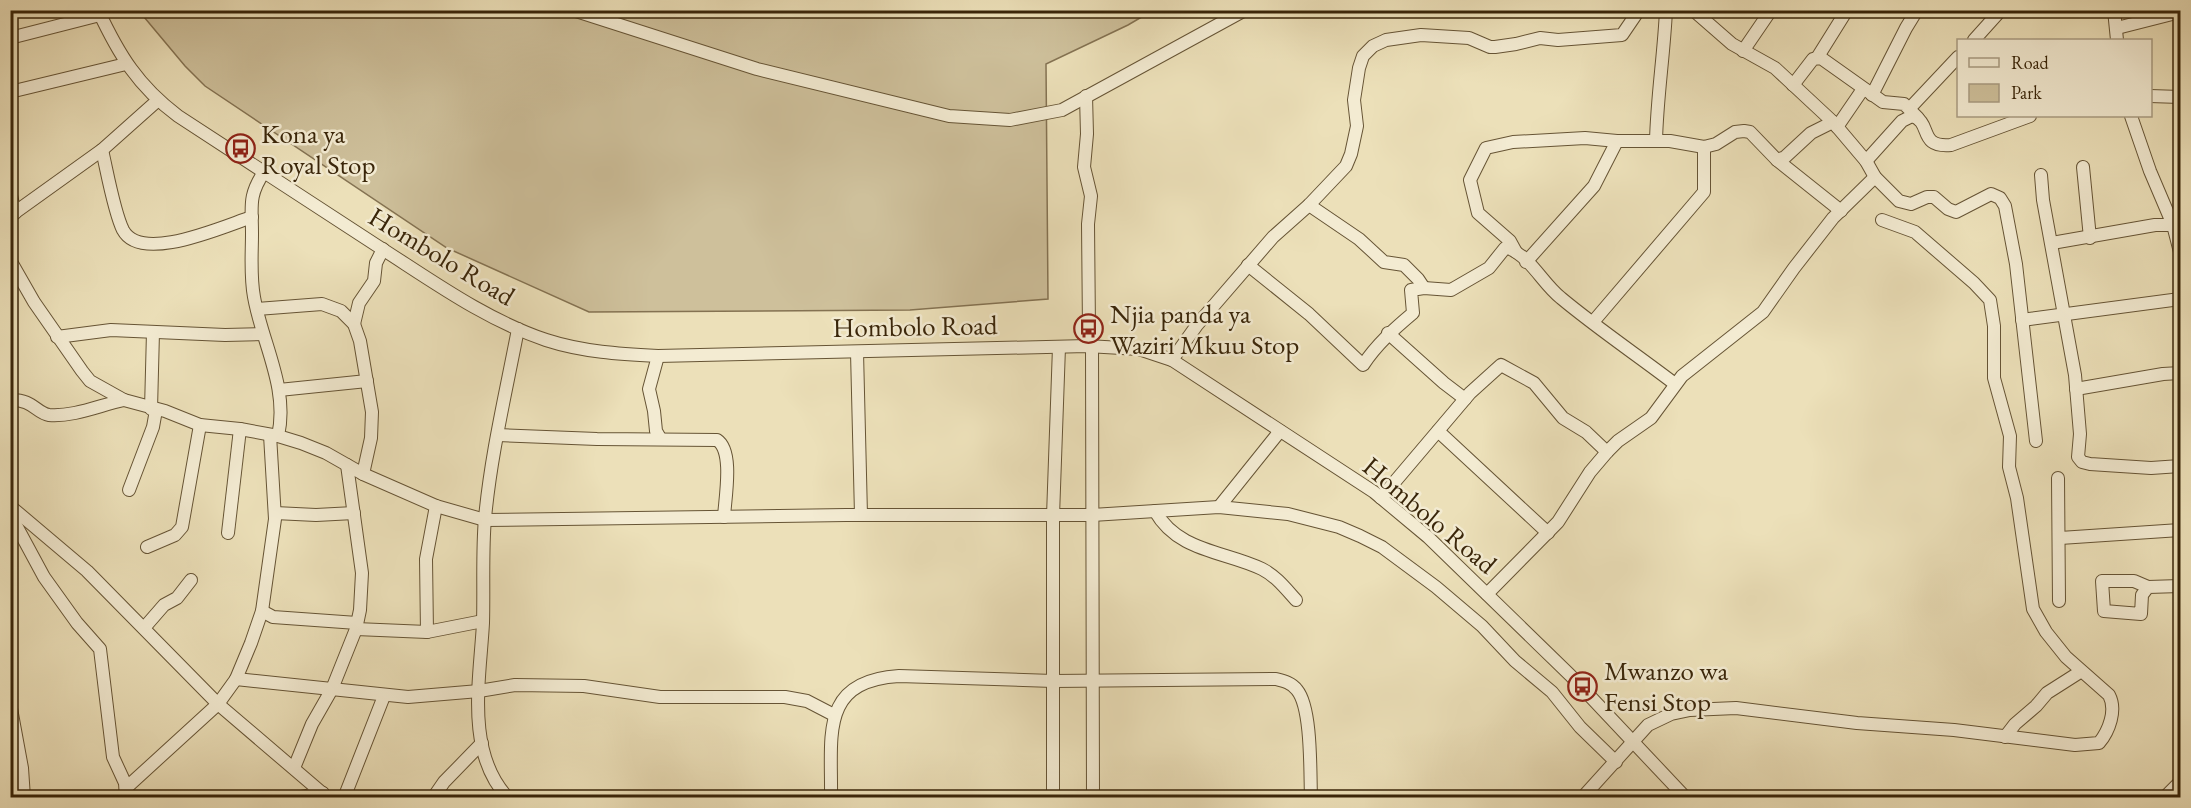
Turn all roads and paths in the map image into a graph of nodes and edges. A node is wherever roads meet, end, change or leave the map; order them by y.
1 (573, 10) edge
2 (1245, 10) edge
3 (1639, 10) edge
4 (1666, 10) edge
5 (1693, 10) edge
6 (1771, 10) edge
7 (1847, 10) edge
8 (2001, 10) edge
9 (2114, 10) edge
10 (1914, 12) edge
11 (2181, 12) edge
12 (99, 13) edge
13 (2117, 34) edge
14 (10, 38) edge
15 (1975, 39) edge
16 (1743, 51) junction
17 (1817, 58) junction
18 (1957, 59) edge
19 (126, 64) junction
20 (1793, 85) junction
21 (10, 92) edge
22 (1868, 92) junction
23 (1086, 96) junction
24 (2152, 96) edge
25 (2181, 96) edge
26 (157, 100) junction
27 (1910, 108) junction
28 (2027, 117) edge
29 (2131, 117) edge
30 (1918, 118) junction
31 (1835, 124) junction
32 (1617, 141) junction
33 (1656, 141) junction
34 (1704, 147) junction
35 (102, 150) junction
36 (1776, 160) junction
37 (1866, 161) junction
38 (2083, 167) dead end
39 (264, 172) junction
40 (2042, 176) dead end
41 (1875, 177) junction
42 (12, 205) edge
43 (1309, 205) junction
44 (1841, 211) junction
45 (252, 217) junction
46 (1882, 220) dead end
47 (2173, 225) junction
48 (2090, 238) junction
49 (2052, 243) junction
50 (383, 249) junction
51 (2181, 252) edge
52 (1516, 253) junction
53 (10, 260) edge
54 (1526, 262) junction
55 (1248, 265) junction
56 (1424, 288) junction
57 (2181, 299) edge
58 (257, 309) junction
59 (2064, 316) junction
60 (2022, 320) junction
61 (1593, 322) junction
62 (354, 324) junction
63 (518, 329) junction
64 (153, 332) junction
65 (1388, 333) junction
66 (263, 334) junction
67 (57, 337) junction
68 (1089, 346) junction
69 (1059, 347) junction
70 (857, 352) junction
71 (658, 356) junction
72 (1172, 360) junction
73 (2181, 373) edge
74 (367, 381) junction
75 (1675, 384) junction
76 (2076, 389) junction
77 (279, 390) junction
78 (1465, 399) junction
79 (10, 400) edge
80 (124, 400) junction
81 (153, 409) junction
82 (200, 425) junction
83 (240, 429) junction
84 (1438, 431) junction
85 (1280, 432) junction
86 (274, 435) junction
87 (498, 435) junction
88 (660, 438) junction
89 (2036, 441) dead end
90 (1607, 452) junction
91 (347, 465) junction
92 (2181, 466) edge
93 (363, 474) junction
94 (2058, 478) dead end
95 (129, 490) dead end
96 (1381, 498) junction
97 (436, 506) junction
98 (10, 507) edge
99 (1219, 507) junction
100 (1155, 511) junction
101 (275, 513) junction
102 (354, 513) junction
103 (10, 514) edge
104 (861, 515) junction
105 (1092, 515) junction
106 (1053, 516) junction
107 (724, 517) junction
108 (485, 520) junction
109 (2181, 530) edge
110 (228, 533) dead end
111 (1548, 533) junction
112 (2060, 538) junction
113 (147, 547) dead end
114 (191, 580) dead end
115 (2181, 586) edge
116 (2148, 587) dead end
117 (1487, 594) junction
118 (1296, 600) dead end
119 (2059, 601) dead end
120 (262, 611) junction
121 (483, 621) junction
122 (357, 626) junction
123 (144, 628) junction
124 (427, 632) junction
125 (2080, 672) junction
126 (236, 678) junction
127 (1093, 680) junction
128 (1053, 681) junction
129 (332, 689) junction
130 (479, 691) junction
131 (384, 696) junction
132 (10, 703) edge
133 (218, 704) junction
134 (834, 715) junction
135 (2005, 737) junction
136 (1633, 742) junction
137 (482, 743) junction
138 (1616, 762) junction
139 (294, 768) junction
140 (2181, 782) edge
141 (126, 793) edge
142 (325, 795) edge
143 (507, 797) edge
144 (24, 798) edge
145 (296, 798) edge
146 (344, 798) edge
147 (433, 798) edge
148 (831, 798) edge
149 (1053, 798) edge
150 (1093, 798) edge
151 (1311, 798) edge
152 (1582, 798) edge
153 (1686, 798) edge
154 (2164, 798) edge

1 - 23 street
2 - 23 street
3 - 43 street
4 - 33 street
5 - 16 street
6 - 16 street
7 - 17 street
8 - 15 street
9 - 13 street
10 - 22 street
11 - 13 street
12 - 14 street
12 - 19 street, Hombolo Road
16 - 20 street
17 - 20 street
17 - 22 street
18 - 27 street
19 - 21 street
19 - 26 street, Hombolo Road
20 - 31 street
22 - 27 street
22 - 31 street
23 - 68 street
24 - 25 street
26 - 35 street
26 - 39 street, Hombolo Road
27 - 30 street
28 - 30 street
29 - 47 street
30 - 37 street
31 - 36 street
31 - 37 street
32 - 33 street
32 - 52 street
32 - 54 street
33 - 34 street
34 - 36 street
34 - 61 street
35 - 42 street
35 - 45 street
36 - 44 street
37 - 41 street
38 - 48 street
39 - 45 street
39 - 50 street, Hombolo Road
40 - 49 street
41 - 44 street
41 - 60 street
43 - 55 street
43 - 56 street
44 - 75 street
45 - 58 street
46 - 125 street
47 - 48 street
47 - 51 street
48 - 49 street
49 - 59 street
50 - 62 street
50 - 63 street, Hombolo Road
52 - 54 street
52 - 56 street
53 - 67 street
54 - 61 street
55 - 65 street
55 - 72 street
56 - 65 street
57 - 59 street
58 - 62 street
58 - 66 street
59 - 60 street
59 - 76 street
60 - 89 street
61 - 75 street
62 - 74 street
63 - 71 street, Hombolo Road
63 - 87 street
64 - 66 street
64 - 67 street
64 - 81 street
65 - 78 street
66 - 77 street
67 - 80 street
68 - 69 street, Hombolo Road
68 - 72 street, Hombolo Road
68 - 105 street
69 - 70 street, Hombolo Road
69 - 106 street
70 - 71 street, Hombolo Road
70 - 104 street
71 - 88 street
72 - 85 street, Hombolo Road
73 - 76 street
74 - 77 street
74 - 93 street
75 - 90 street
76 - 92 street
77 - 86 street
78 - 84 street
78 - 90 street
79 - 80 street
80 - 81 street
81 - 82 street
81 - 95 street
82 - 83 street
82 - 113 street
83 - 86 street
83 - 110 street
84 - 96 street
84 - 111 street
85 - 96 street, Hombolo Road
85 - 99 street
86 - 91 street
86 - 101 street
87 - 88 street
87 - 108 street
88 - 107 street
90 - 111 street
91 - 93 street
91 - 102 street
93 - 97 street
94 - 112 street
96 - 117 street, Hombolo Road
97 - 108 street
97 - 124 street
98 - 123 street
99 - 100 street
99 - 138 street
100 - 105 street
100 - 118 street
101 - 102 street
101 - 120 street
102 - 122 street
103 - 141 street
104 - 106 street
104 - 107 street
105 - 106 street
105 - 127 street
106 - 128 street
107 - 108 street
108 - 121 street
109 - 112 street
111 - 117 street
112 - 119 street
114 - 123 street
115 - 116 street
117 - 136 street, Hombolo Road
120 - 122 street
120 - 126 street
121 - 124 street
121 - 130 street
122 - 124 street
122 - 129 street
123 - 133 street
125 - 135 street
125 - 135 street
126 - 129 street
126 - 133 street
127 - 128 street
127 - 150 street
127 - 151 street
128 - 134 street
128 - 149 street
129 - 131 street
129 - 139 street
130 - 131 street
130 - 134 street
130 - 137 street
131 - 146 street
132 - 144 street
133 - 139 street
133 - 141 street
134 - 148 street
135 - 136 street
136 - 138 street
136 - 153 street, Hombolo Road
137 - 143 street
137 - 147 street
138 - 152 street
139 - 142 street
140 - 154 street
142 - 145 street

